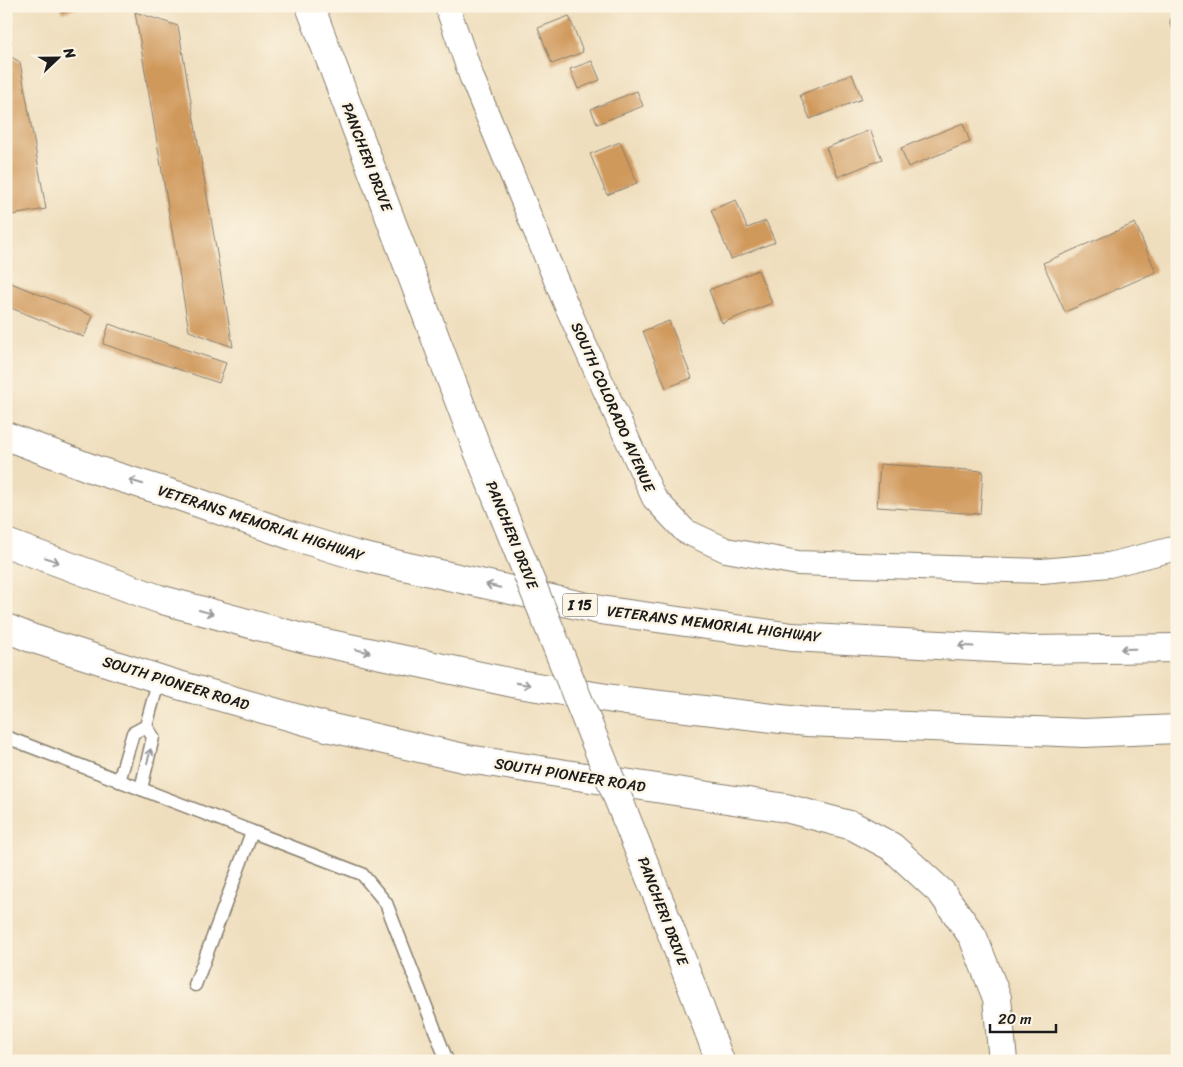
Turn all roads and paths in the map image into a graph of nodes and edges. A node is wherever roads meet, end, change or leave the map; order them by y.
1 (310, 6) edge
2 (447, 6) edge
3 (6, 436) edge
4 (6, 543) edge
5 (1177, 548) edge
6 (6, 628) edge
7 (1177, 648) edge
8 (159, 679) junction
9 (146, 726) junction
10 (1177, 729) edge
11 (7, 739) edge
12 (119, 780) junction
13 (140, 789) junction
14 (252, 832) junction
15 (195, 985) dead end
16 (447, 1061) edge
17 (720, 1061) edge
18 (1003, 1061) edge

1 - 17 main road, PANCHERI DRIVE, bridge
2 - 5 street, SOUTH COLORADO AVENUE
7 -> 3 main road, VETERANS MEMORIAL HIGHWAY / I 15
4 -> 10 main road
6 - 8 main road, SOUTH PIONEER ROAD
8 - 9 lane
8 - 18 main road, SOUTH PIONEER ROAD
9 - 12 lane
13 -> 9 lane
11 - 12 lane
12 - 13 lane
13 - 14 lane
14 - 15 lane
14 - 16 lane

